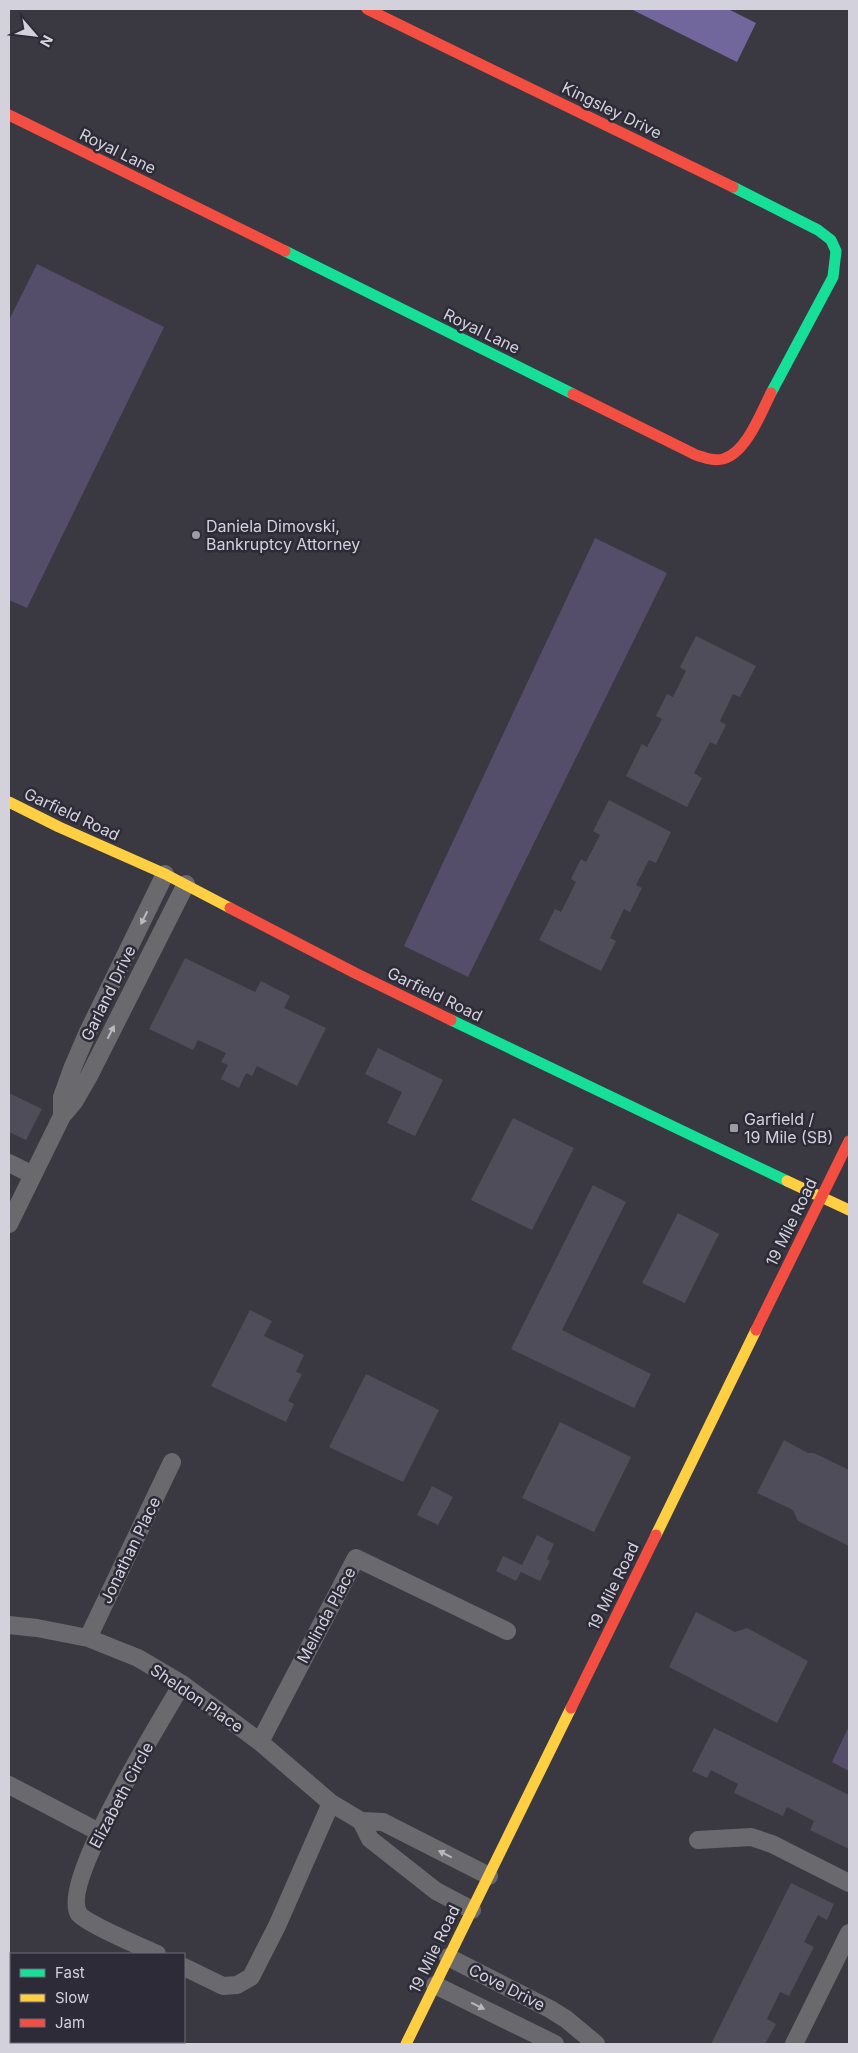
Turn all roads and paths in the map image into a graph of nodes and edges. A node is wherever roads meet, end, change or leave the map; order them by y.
1 (367, 9) edge
2 (9, 115) edge
3 (838, 249) joint
4 (9, 802) edge
5 (165, 874) junction
6 (186, 884) junction
7 (62, 1116) junction
8 (849, 1142) edge
9 (9, 1163) edge
10 (33, 1175) junction
11 (822, 1197) junction
12 (849, 1210) edge
13 (9, 1224) edge
14 (172, 1462) dead end
15 (9, 1626) edge
16 (507, 1631) dead end
17 (88, 1638) junction
18 (182, 1684) junction
19 (260, 1742) junction
20 (9, 1785) edge
21 (331, 1803) junction
22 (360, 1821) junction
23 (99, 1832) junction
24 (698, 1840) dead end
25 (489, 1876) junction
26 (849, 1883) edge
27 (472, 1910) junction
28 (849, 1933) edge
29 (155, 1953) edge
30 (448, 1957) junction
31 (185, 1967) edge
32 (434, 1985) junction
33 (566, 2019) junction
34 (406, 2044) edge
35 (554, 2044) edge
36 (596, 2044) edge
37 (794, 2044) edge

1 - 3 street, Kingsley Drive
2 - 3 street, Royal Lane
4 - 5 street, Garfield Road
5 - 6 street, Garfield Road
5 -> 7 street, Garland Drive
7 -> 6 street, Garland Drive
6 - 11 street, Garfield Road
7 - 10 street, Garland Drive
8 - 11 street, 19 Mile Road
9 - 10 street
10 - 13 street, Garland Drive
11 - 12 street, Garfield Road
11 - 25 street, 19 Mile Road
14 - 17 street, Jonathan Place
15 - 17 street, Sheldon Place
16 - 19 street, Melinda Place
17 - 18 street, Sheldon Place
18 - 19 street, Sheldon Place
18 - 23 street, Elizabeth Circle
19 - 21 street, Sheldon Place
20 - 23 street
21 - 22 street, Sheldon Place
21 - 31 street
25 -> 22 street, Sheldon Place
22 - 27 street, Sheldon Place
23 - 29 street, Elizabeth Circle
24 - 26 street
25 - 27 street, 19 Mile Road
27 - 30 street, 19 Mile Road
28 - 37 street
30 - 32 street, 19 Mile Road
30 - 33 street, Cove Drive
32 - 34 street, 19 Mile Road
32 -> 35 street, Cove Drive
33 - 35 street, Cove Drive
33 - 36 street, Cove Drive

